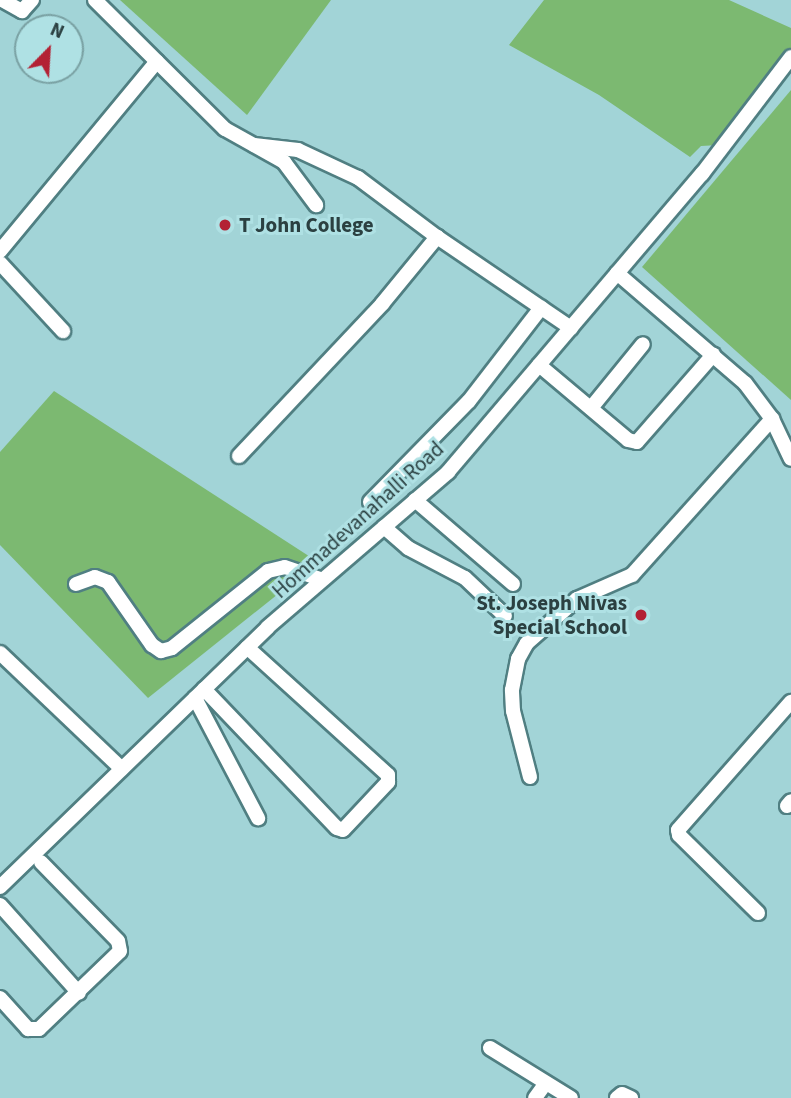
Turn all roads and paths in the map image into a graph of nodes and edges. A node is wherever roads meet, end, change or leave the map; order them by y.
1 (2, 0) edge
2 (32, 0) edge
3 (94, 0) edge
4 (791, 57) edge
5 (157, 61) junction
6 (254, 145) junction
7 (316, 205) dead end
8 (437, 237) junction
9 (0, 251) edge
10 (0, 263) edge
11 (617, 273) junction
12 (541, 308) junction
13 (571, 328) junction
14 (63, 331) dead end
15 (643, 344) dead end
16 (713, 355) junction
17 (539, 365) junction
18 (591, 408) junction
19 (772, 419) junction
20 (239, 456) dead end
21 (791, 459) edge
22 (415, 500) junction
23 (370, 502) dead end
24 (384, 527) junction
25 (322, 580) junction
26 (513, 583) dead end
27 (76, 584) dead end
28 (505, 616) dead end
29 (247, 647) junction
30 (0, 653) edge
31 (199, 694) junction
32 (791, 702) edge
33 (122, 769) junction
34 (530, 777) dead end
35 (258, 818) dead end
36 (41, 862) dead end
37 (0, 887) edge
38 (0, 905) edge
39 (758, 913) dead end
40 (79, 993) junction
41 (0, 998) edge
42 (489, 1048) dead end
43 (545, 1084) junction
44 (535, 1098) edge
45 (571, 1098) edge
46 (617, 1098) edge
47 (631, 1098) edge

1 - 2 street
3 - 5 street
4 - 11 street, Hommadevanahalli Road
5 - 6 street
5 - 9 street
6 - 7 street
6 - 8 street
8 - 12 street
8 - 20 street
10 - 14 street
11 - 13 street, Hommadevanahalli Road
11 - 16 street
12 - 13 street
12 - 23 street
13 - 17 street, Hommadevanahalli Road
15 - 18 street
16 - 18 street
16 - 19 street
17 - 18 street
17 - 22 street, Hommadevanahalli Road
19 - 21 street
19 - 34 street
22 - 24 street, Hommadevanahalli Road
22 - 26 street
24 - 25 street, Hommadevanahalli Road
24 - 28 street
25 - 27 street
25 - 29 street, Hommadevanahalli Road
29 - 31 street, Hommadevanahalli Road
29 - 31 street
30 - 33 street
31 - 33 street, Hommadevanahalli Road
31 - 35 street
32 - 39 street
33 - 37 street, Hommadevanahalli Road
36 - 40 street
38 - 40 street
40 - 41 street
42 - 43 street
43 - 44 street
43 - 45 street
46 - 47 street

